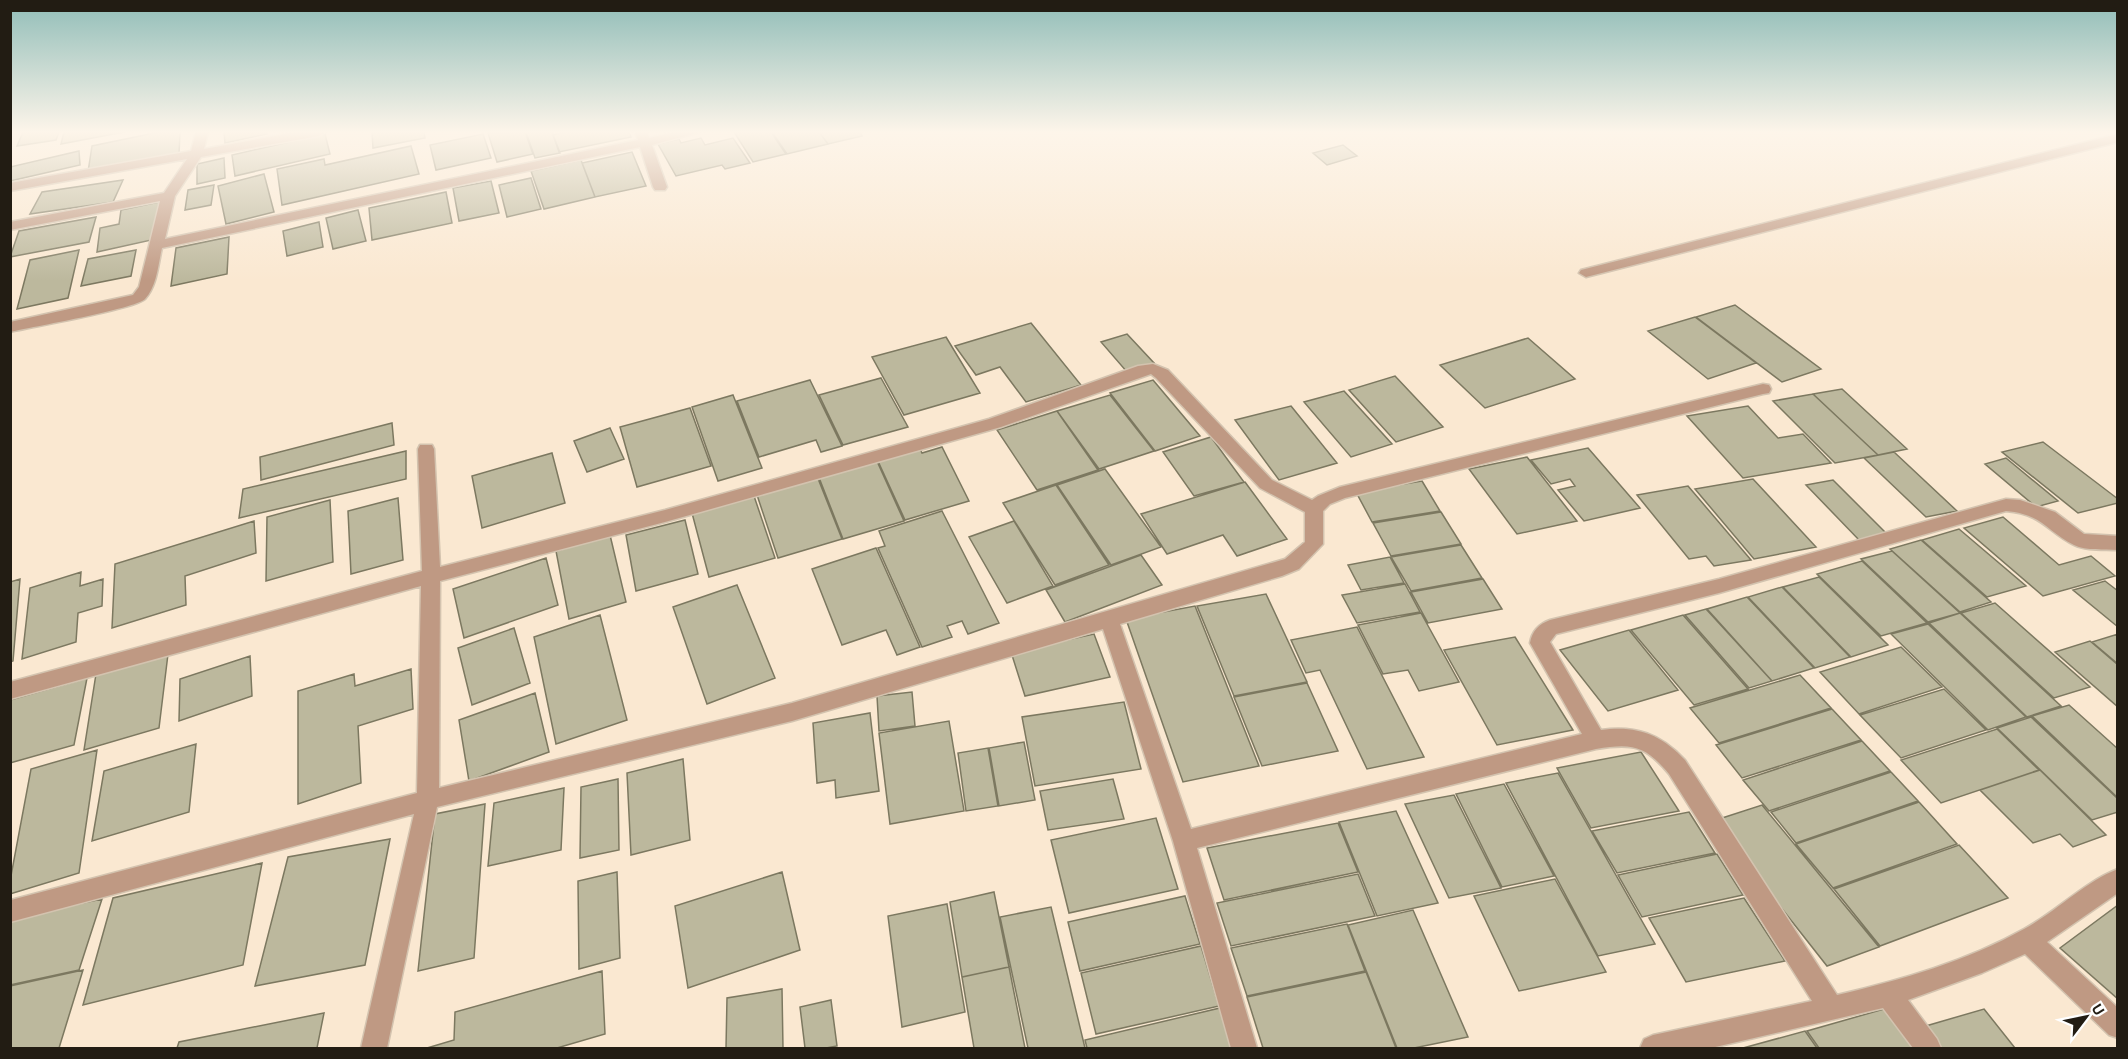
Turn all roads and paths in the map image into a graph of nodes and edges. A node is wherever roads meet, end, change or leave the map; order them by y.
1 (42, 181) edge
2 (178, 181) edge
3 (442, 181) edge
4 (658, 181) edge
5 (1947, 181) edge
6 (10, 187) edge
7 (660, 187) dead end
8 (168, 196) junction
9 (10, 226) edge
10 (155, 245) junction
11 (1586, 273) dead end
12 (10, 327) edge
13 (1763, 389) dead end
14 (426, 449) dead end
15 (1314, 509) junction
16 (2118, 543) edge
17 (430, 576) junction
18 (1109, 619) junction
19 (10, 691) edge
20 (1596, 740) junction
21 (428, 800) junction
22 (1184, 841) junction
23 (2118, 880) edge
24 (11, 911) edge
25 (2027, 940) junction
26 (1888, 994) junction
27 (1831, 1008) junction
28 (2118, 1026) edge
29 (374, 1048) edge
30 (1244, 1048) edge
31 (1653, 1048) edge
32 (1928, 1048) edge

1 - 6 street
2 - 8 street
3 - 10 street
4 - 7 street
5 - 11 street
8 - 9 street
8 - 10 street
10 - 12 street
13 - 15 street
14 - 17 street
15 - 17 street
15 - 18 street
16 - 20 street
17 - 19 street
17 - 21 street
18 - 21 street
18 - 22 street
20 - 22 street
20 - 27 street
21 - 24 street
21 - 29 street
22 - 30 street
23 - 25 street
25 - 26 street
25 - 28 street
26 - 27 street
26 - 32 street
27 - 31 street

